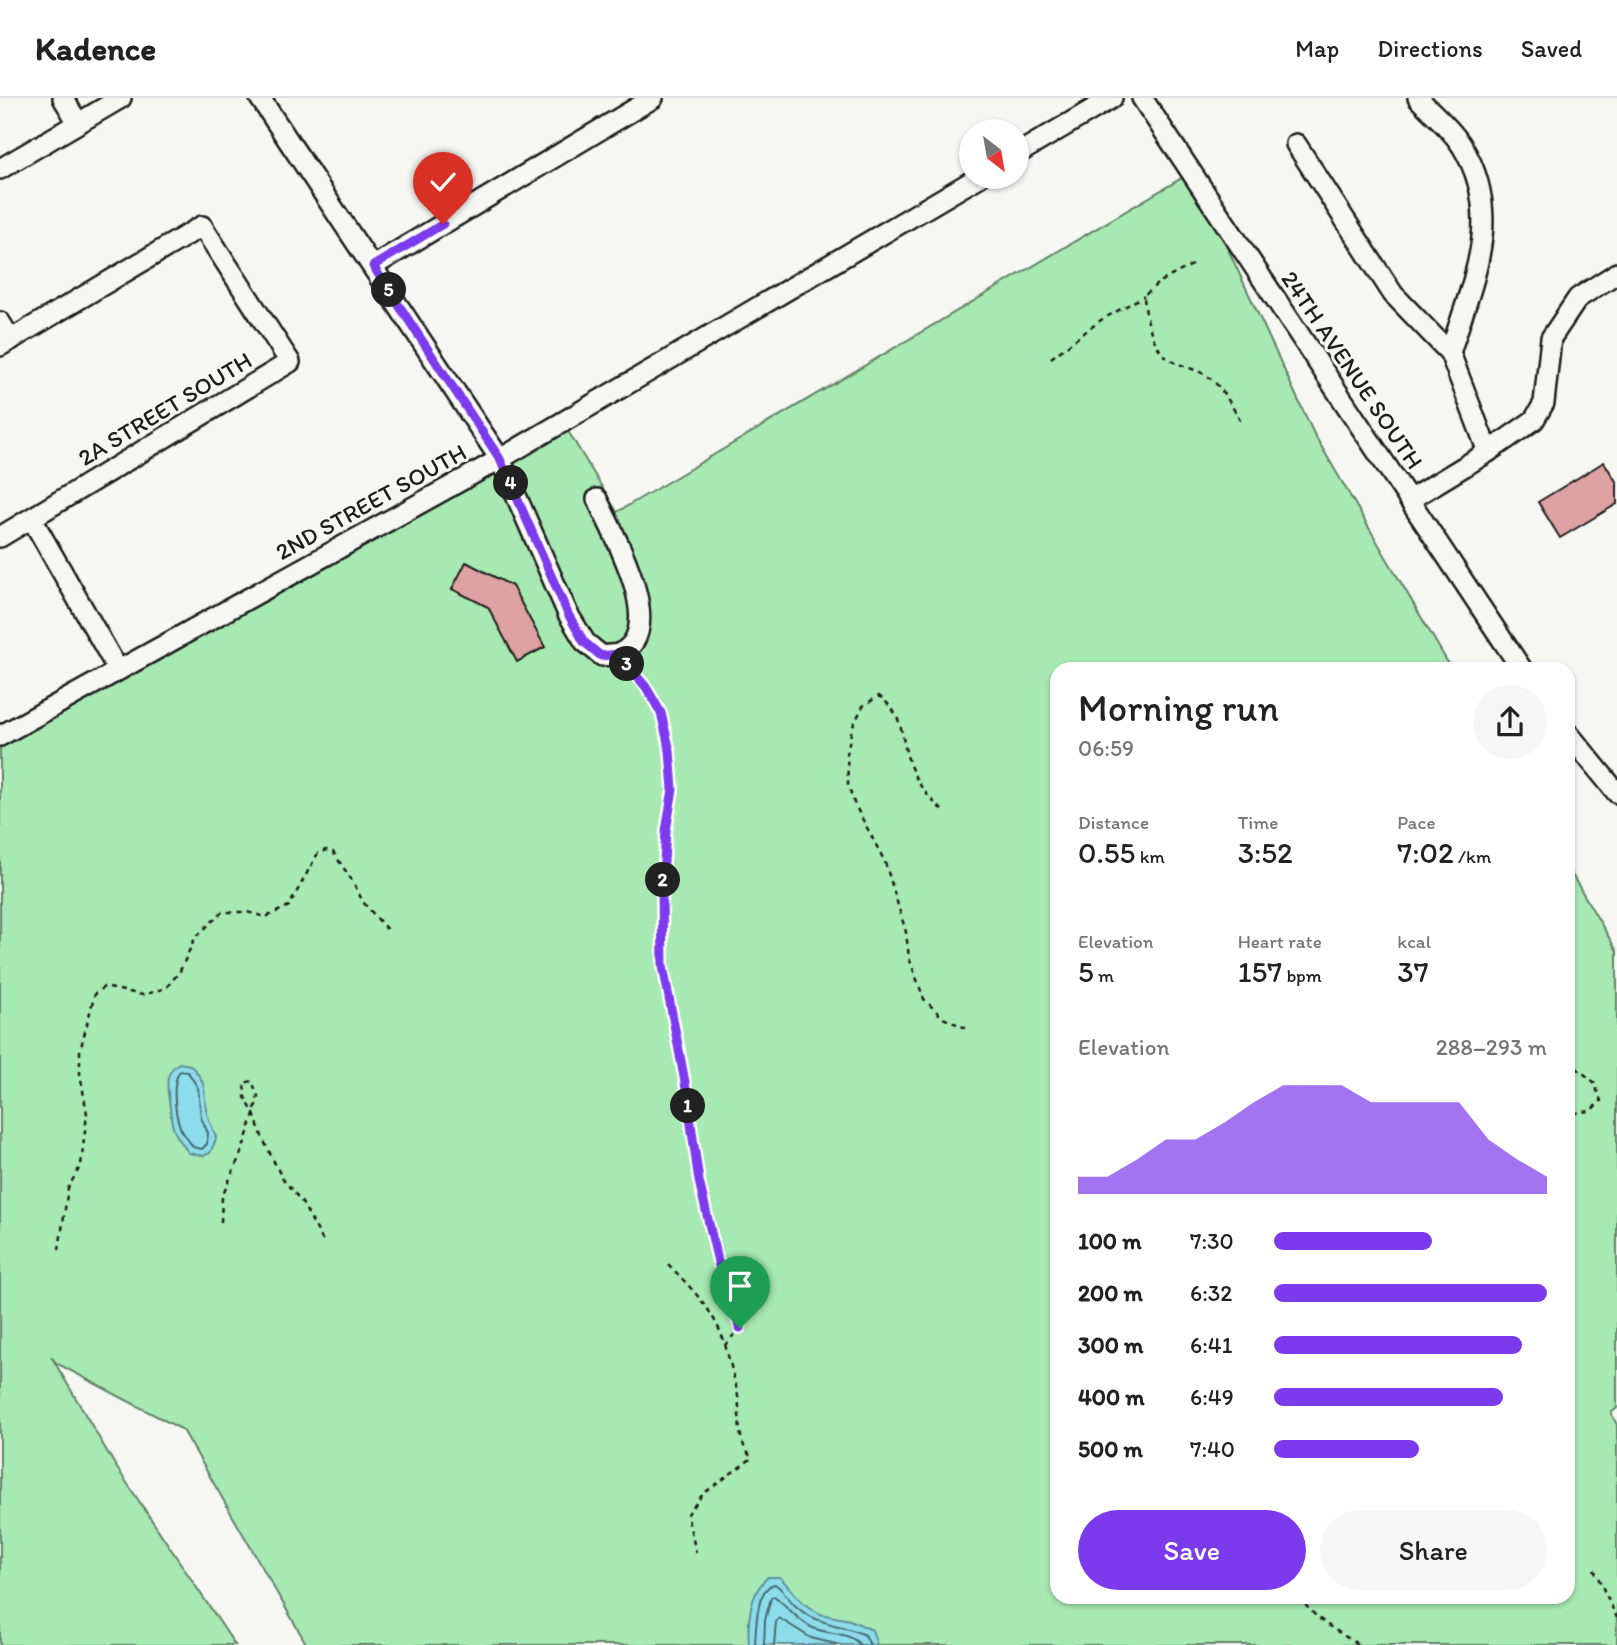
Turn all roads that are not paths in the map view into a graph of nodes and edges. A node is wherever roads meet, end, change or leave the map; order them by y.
1 (63, 98) edge
2 (121, 98) edge
3 (260, 98) edge
4 (653, 98) edge
5 (1112, 98) edge
6 (1142, 98) edge
7 (1418, 98) edge
8 (78, 123) junction
9 (1296, 144) dead end
10 (1029, 147) edge
11 (0, 169) edge
12 (959, 189) edge
13 (373, 266) junction
14 (1617, 273) edge
15 (0, 322) edge
16 (6, 343) edge
17 (1450, 353) junction
18 (1488, 452) junction
19 (500, 459) junction
20 (597, 499) dead end
21 (1409, 500) junction
22 (32, 519) junction
23 (0, 537) edge
24 (1517, 662) edge
25 (118, 670) junction
26 (0, 736) edge
27 (1575, 742) edge
28 (1617, 793) edge

1 - 8 street
2 - 8 street
3 - 13 street
4 - 13 street
5 - 10 street
6 - 21 street, 24TH AVENUE SOUTH
7 - 17 street
8 - 11 street
9 - 17 street
12 - 19 street, 2ND STREET SOUTH
13 - 19 street
14 - 18 street
15 - 16 street
16 - 22 street, 2A STREET SOUTH
17 - 18 street
18 - 21 street
19 - 20 street
19 - 25 street, 2ND STREET SOUTH
21 - 24 street, 24TH AVENUE SOUTH
22 - 23 street, 2A STREET SOUTH
22 - 25 street
25 - 26 street, 2ND STREET SOUTH
27 - 28 street

